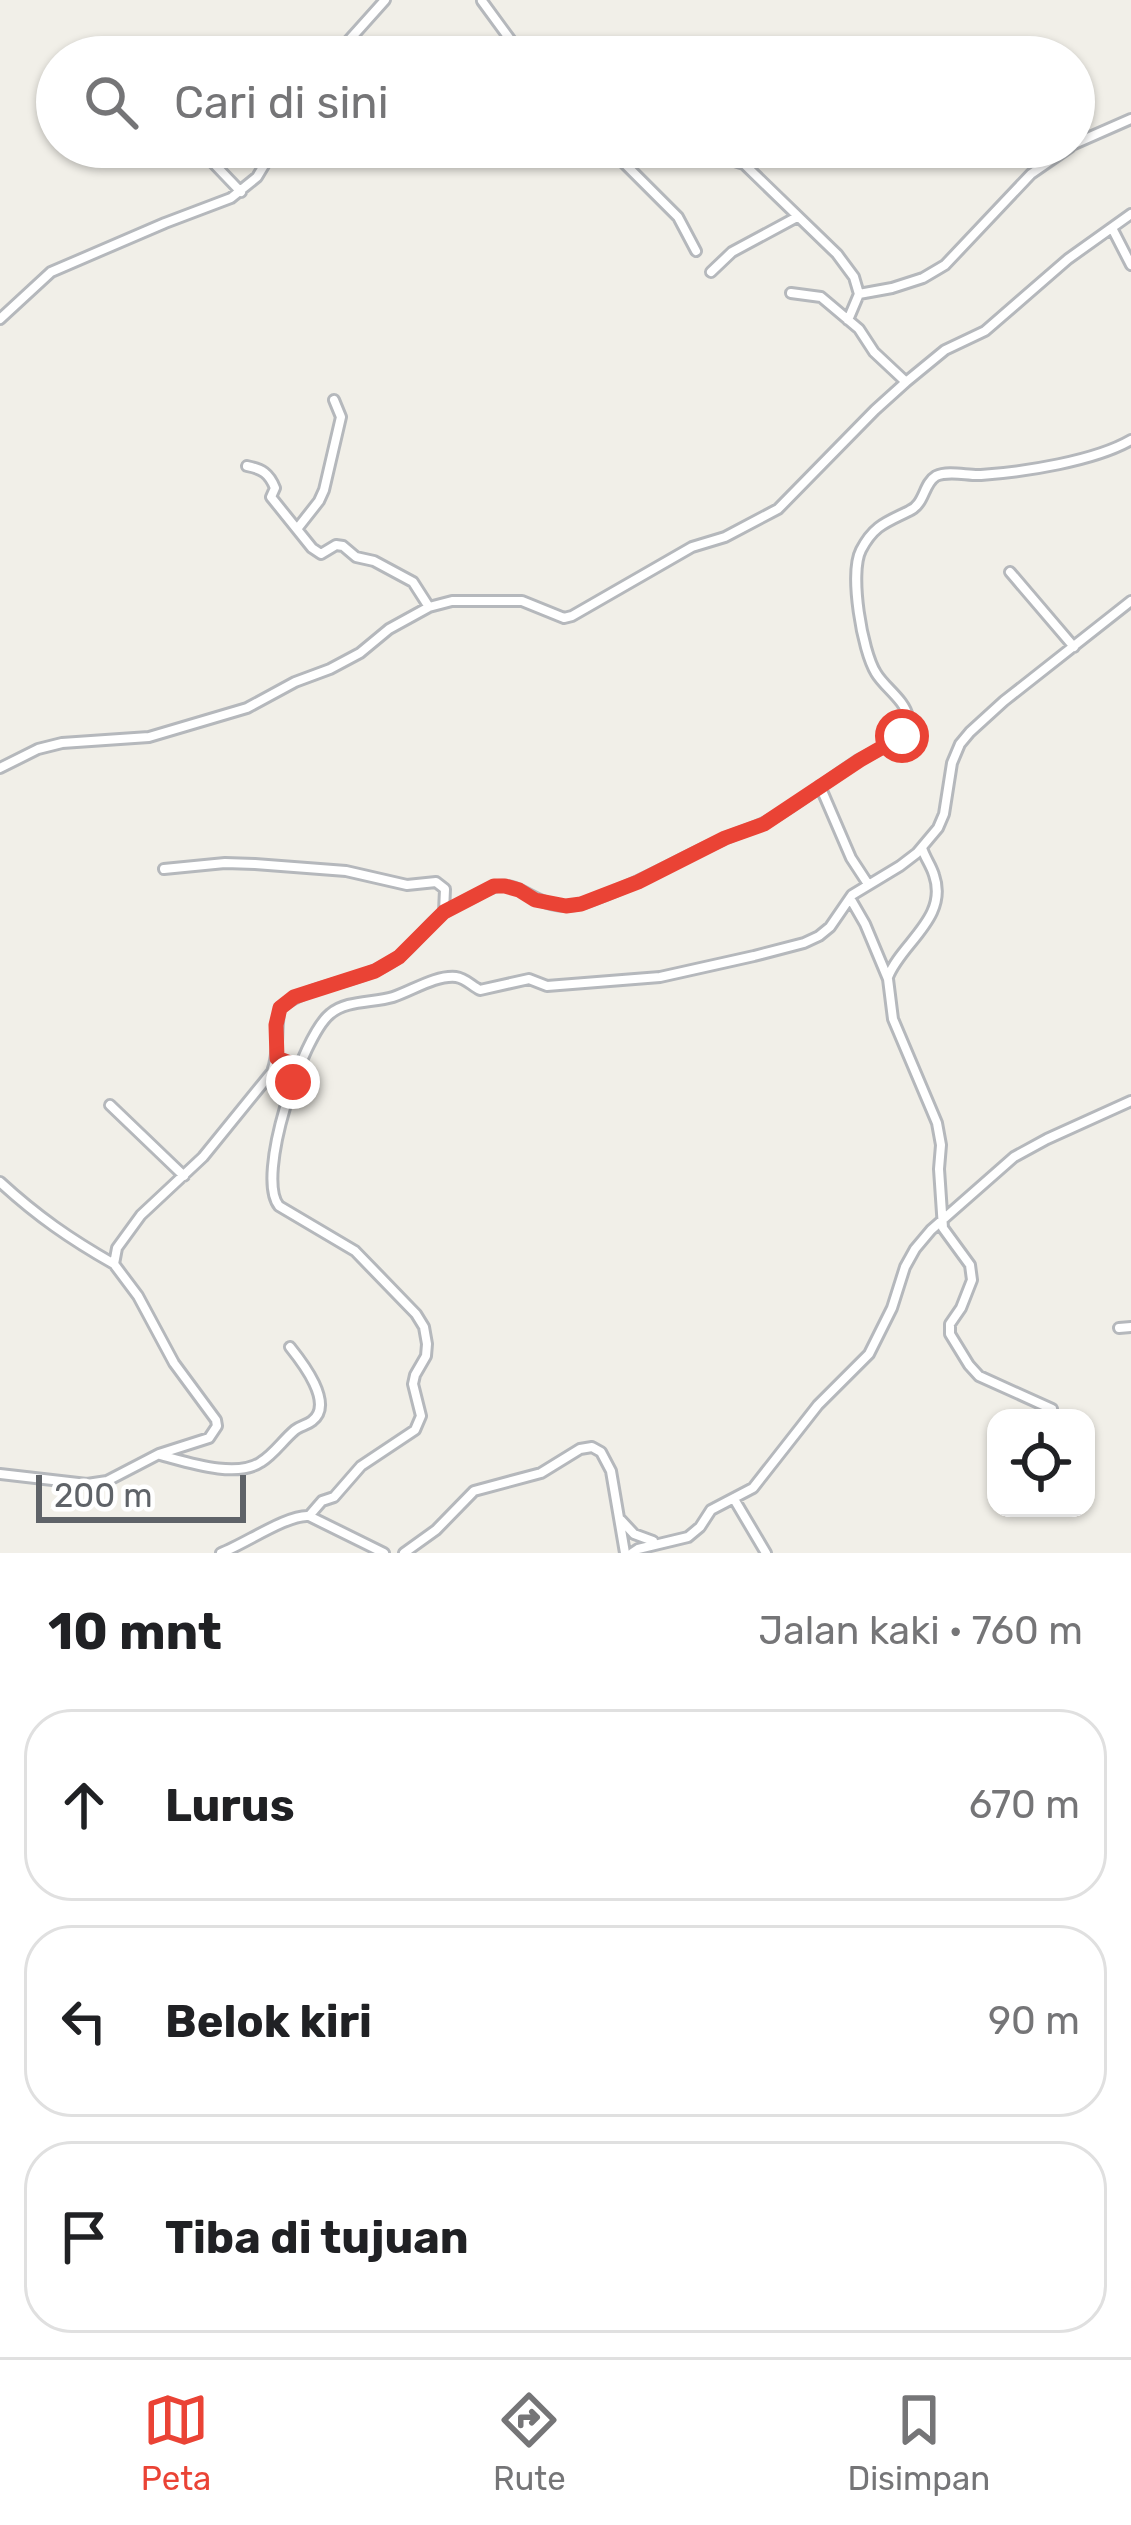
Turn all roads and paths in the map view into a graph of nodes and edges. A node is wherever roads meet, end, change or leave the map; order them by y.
1 (385, 0) edge
2 (482, 0) edge
3 (353, 36) edge
4 (508, 36) edge
5 (1131, 119) edge
6 (1095, 135) edge
7 (218, 168) edge
8 (265, 168) edge
9 (629, 168) edge
10 (748, 168) edge
11 (1040, 168) edge
12 (241, 192) junction
13 (1131, 214) edge
14 (797, 217) junction
15 (1112, 229) junction
16 (696, 251) dead end
17 (1131, 265) edge
18 (711, 272) dead end
19 (791, 293) dead end
20 (859, 294) junction
21 (0, 320) edge
22 (848, 320) junction
23 (906, 382) junction
24 (334, 400) dead end
25 (1131, 440) edge
26 (247, 466) dead end
27 (297, 529) junction
28 (1010, 572) dead end
29 (1131, 601) edge
30 (430, 607) junction
31 (1074, 647) junction
32 (0, 768) edge
33 (820, 786) junction
34 (922, 848) junction
35 (164, 869) dead end
36 (868, 884) junction
37 (850, 898) junction
38 (444, 912) junction
39 (888, 979) junction
40 (1131, 1101) edge
41 (110, 1105) dead end
42 (184, 1177) junction
43 (0, 1182) edge
44 (942, 1221) junction
45 (113, 1264) junction
46 (1131, 1327) edge
47 (1119, 1328) dead end
48 (290, 1347) dead end
49 (1052, 1409) dead end
50 (159, 1454) junction
51 (0, 1474) edge
52 (734, 1499) junction
53 (308, 1516) junction
54 (620, 1519) junction
55 (666, 1542) junction
56 (221, 1553) edge
57 (384, 1553) edge
58 (404, 1553) edge
59 (629, 1553) edge
60 (766, 1553) edge

1 - 3 street
2 - 4 street
5 - 6 street
7 - 12 street
8 - 12 street
9 - 16 street
10 - 14 street
11 - 20 street
12 - 21 street
13 - 15 street
14 - 18 street
14 - 20 street
15 - 17 street
15 - 23 street
19 - 22 street
20 - 22 street
22 - 23 street
23 - 30 street
24 - 27 street
25 - 33 street
26 - 27 street
27 - 30 street
28 - 31 street
29 - 31 street
30 - 32 street
31 - 34 street
33 - 36 street
33 - 38 street
34 - 36 street
34 - 39 street
35 - 38 street
36 - 37 street
37 - 39 street
37 - 53 street
38 - 42 street
39 - 44 street
40 - 44 street
41 - 42 street
42 - 45 street
43 - 45 street
44 - 49 street
44 - 52 street
45 - 50 street
46 - 47 street
48 - 50 street
50 - 51 street
52 - 55 street
52 - 60 street
53 - 56 street
53 - 57 street
54 - 55 street
54 - 58 street
54 - 59 street
55 - 59 street

